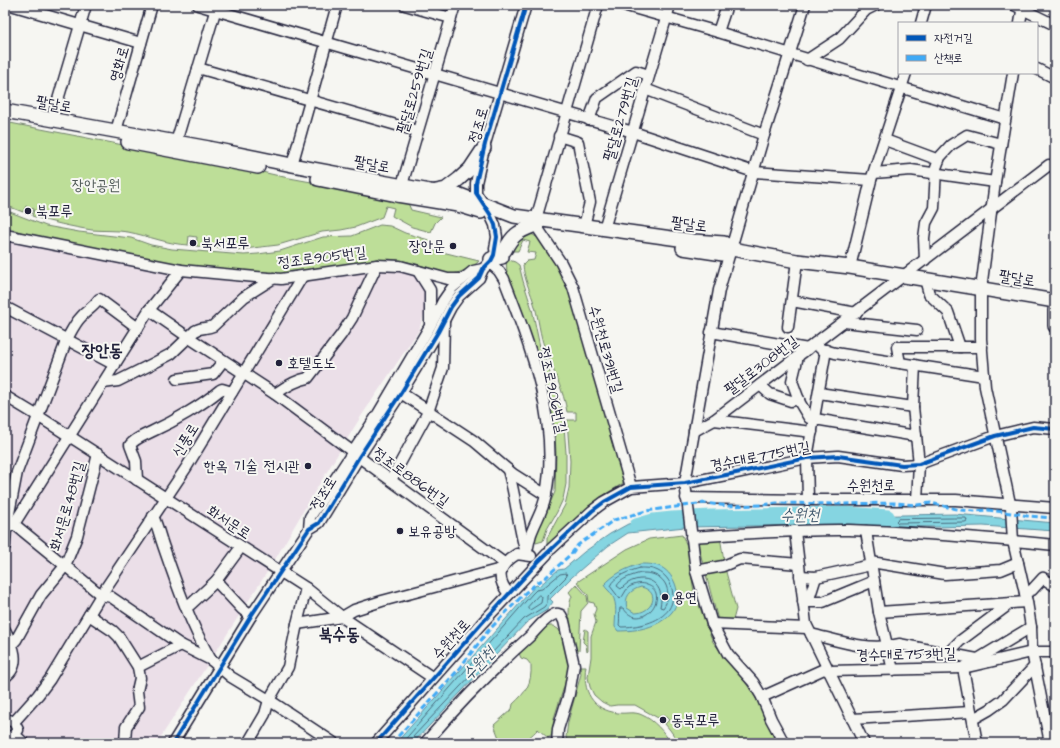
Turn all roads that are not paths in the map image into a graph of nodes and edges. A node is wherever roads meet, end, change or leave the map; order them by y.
1 (11, 5) edge
2 (86, 5) edge
3 (152, 5) edge
4 (198, 5) edge
5 (338, 5) edge
6 (405, 5) edge
7 (455, 5) edge
8 (526, 5) edge
9 (598, 5) edge
10 (623, 5) edge
11 (670, 5) edge
12 (727, 5) edge
13 (805, 5) edge
14 (876, 5) edge
15 (926, 5) edge
16 (1020, 6) edge
17 (216, 8) edge
18 (865, 8) edge
19 (667, 17) junction
20 (451, 18) junction
21 (921, 22) edge
22 (1020, 22) edge
23 (80, 25) junction
24 (1055, 26) edge
25 (718, 32) junction
26 (141, 43) junction
27 (326, 43) junction
28 (790, 54) junction
29 (807, 60) junction
30 (198, 68) junction
31 (1038, 70) edge
32 (906, 74) edge
33 (1012, 74) edge
34 (434, 75) junction
35 (649, 75) junction
36 (1055, 78) edge
37 (901, 87) junction
38 (645, 89) junction
39 (499, 94) junction
40 (310, 100) junction
41 (5, 112) edge
42 (566, 113) junction
43 (1005, 119) junction
44 (5, 120) edge
45 (52, 120) junction
46 (589, 120) junction
47 (116, 131) junction
48 (417, 131) junction
49 (633, 132) junction
50 (764, 135) junction
51 (559, 136) junction
52 (885, 140) junction
53 (1001, 144) junction
54 (174, 147) junction
55 (484, 148) junction
56 (938, 160) junction
57 (292, 166) junction
58 (1055, 166) edge
59 (754, 172) junction
60 (936, 174) junction
61 (872, 176) junction
62 (995, 182) junction
63 (402, 185) junction
64 (430, 191) junction
65 (992, 209) junction
66 (486, 210) junction
67 (536, 224) junction
68 (584, 226) junction
69 (604, 229) junction
70 (5, 235) edge
71 (732, 249) junction
72 (494, 257) junction
73 (925, 260) junction
74 (797, 261) junction
75 (377, 265) junction
76 (850, 268) junction
77 (181, 270) junction
78 (418, 270) junction
79 (904, 276) junction
80 (302, 277) junction
81 (274, 278) junction
82 (463, 279) junction
83 (925, 280) junction
84 (981, 289) junction
85 (792, 301) junction
86 (1055, 301) edge
87 (5, 306) edge
88 (149, 310) junction
89 (1055, 310) edge
90 (856, 313) junction
91 (444, 320) junction
92 (844, 322) junction
93 (430, 326) junction
94 (1055, 326) edge
95 (788, 327) dead end
96 (138, 328) junction
97 (917, 330) dead end
98 (711, 332) junction
99 (188, 337) junction
100 (67, 339) junction
101 (811, 346) junction
102 (960, 347) junction
103 (982, 347) junction
104 (826, 350) junction
105 (798, 356) junction
106 (223, 361) junction
107 (900, 363) junction
108 (114, 365) junction
109 (915, 365) junction
110 (244, 374) junction
111 (984, 376) junction
112 (177, 379) dead end
113 (103, 383) junction
114 (760, 385) junction
115 (232, 392) junction
116 (401, 393) junction
117 (819, 393) junction
118 (275, 394) junction
119 (5, 396) edge
120 (799, 399) junction
121 (913, 407) junction
122 (428, 412) junction
123 (38, 416) junction
124 (714, 420) junction
125 (814, 420) junction
126 (1055, 429) edge
127 (694, 431) junction
128 (812, 432) junction
129 (68, 436) junction
130 (916, 436) junction
131 (995, 436) junction
132 (98, 454) junction
133 (356, 455) junction
134 (807, 458) junction
135 (919, 464) junction
136 (508, 470) junction
137 (137, 480) junction
138 (391, 480) junction
139 (685, 482) junction
140 (631, 487) junction
141 (546, 495) junction
142 (165, 498) junction
143 (687, 500) junction
144 (808, 500) junction
145 (917, 500) junction
146 (1010, 507) junction
147 (1055, 508) edge
148 (153, 516) junction
149 (8, 528) edge
150 (866, 531) junction
151 (795, 532) junction
152 (691, 534) junction
153 (1014, 540) junction
154 (1055, 545) edge
155 (5, 546) edge
156 (241, 547) junction
157 (526, 555) junction
158 (538, 562) junction
159 (871, 563) junction
160 (1018, 563) junction
161 (799, 564) junction
162 (65, 566) junction
163 (503, 566) junction
164 (696, 571) junction
165 (280, 573) junction
166 (800, 576) junction
167 (816, 577) junction
168 (216, 581) junction
169 (874, 581) junction
170 (1055, 586) edge
171 (306, 588) junction
172 (509, 594) junction
173 (101, 595) junction
174 (1026, 597) junction
175 (805, 602) junction
176 (1011, 603) junction
177 (186, 606) junction
178 (879, 612) junction
179 (89, 615) junction
180 (251, 616) junction
181 (342, 617) junction
182 (297, 624) junction
183 (712, 624) junction
184 (1031, 627) junction
185 (5, 630) edge
186 (809, 631) junction
187 (181, 644) junction
188 (11, 645) junction
189 (887, 647) junction
190 (1032, 652) junction
191 (1055, 652) edge
192 (948, 653) junction
193 (978, 659) junction
194 (211, 660) junction
195 (1035, 666) junction
196 (138, 668) junction
197 (220, 668) junction
198 (963, 668) junction
199 (893, 670) junction
200 (829, 671) junction
201 (5, 677) edge
202 (433, 678) junction
203 (762, 697) junction
204 (269, 700) junction
205 (972, 715) junction
206 (852, 719) junction
207 (10, 722) edge
208 (15, 735) junction
209 (5, 736) edge
210 (24, 743) edge
211 (125, 743) edge
212 (173, 743) edge
213 (248, 743) edge
214 (334, 743) edge
215 (376, 743) edge
216 (424, 743) edge
217 (557, 743) edge
218 (784, 743) edge
219 (864, 743) edge
220 (977, 743) edge
221 (1050, 743) edge

1 - 23 street
2 - 23 street
3 - 26 street, 영화로
4 - 17 street
5 - 27 street
6 - 20 street
7 - 20 street, 팔달로259번길
8 - 39 street, 정조로
9 - 42 street
10 - 19 street
11 - 19 street, 팔달로279번길
12 - 25 street
13 - 28 street
14 - 18 street
15 - 21 street
16 - 22 street
16 - 24 street
17 - 27 street
17 - 30 street
18 - 29 street
19 - 25 street
19 - 35 street, 팔달로279번길
20 - 34 street, 팔달로259번길
23 - 26 street
23 - 45 street
25 - 28 street
26 - 47 street, 영화로
27 - 34 street
27 - 40 street
28 - 29 street
28 - 50 street
29 - 37 street
30 - 40 street
30 - 54 street
31 - 36 street
32 - 37 street
33 - 43 street
34 - 39 street
34 - 48 street, 팔달로259번길
35 - 38 street, 팔달로279번길
35 - 46 street
37 - 43 street
37 - 52 street
38 - 49 street, 팔달로279번길
38 - 50 street
39 - 42 street
39 - 55 street, 정조로
40 - 48 street
40 - 57 street
41 - 45 main road, 팔달로
42 - 46 street
42 - 51 street
43 - 53 street
44 - 54 main road, 팔달로
45 - 47 main road, 팔달로
46 - 49 street
47 - 54 main road, 팔달로
48 - 63 street, 팔달로259번길
49 - 59 street
49 - 69 street, 팔달로279번길
50 - 59 street
51 - 67 street
51 - 68 street
52 - 56 street
52 - 61 street
53 - 56 street
53 - 62 street
54 - 57 main road, 팔달로
54 - 66 main road, 팔달로
55 - 64 main road
55 - 66 street, 정조로
56 - 60 street
57 - 63 main road, 팔달로
58 - 65 street, 팔달로308번길
59 - 61 street
59 - 71 street
60 - 61 street
60 - 62 street
60 - 73 street
61 - 76 street
62 - 65 street
63 - 64 main road, 팔달로
64 - 66 main road, 팔달로
65 - 73 street, 팔달로308번길
65 - 84 street
66 - 67 main road, 팔달로
66 - 72 street, 정조로
67 - 68 main road, 팔달로
67 - 71 main road, 팔달로
67 - 72 main road
67 - 140 street, 수원천로391번길
68 - 69 main road, 팔달로
69 - 71 main road, 팔달로
70 - 77 street, 정조로905번길
71 - 74 main road, 팔달로
71 - 98 street
72 - 82 street, 정조로
72 - 91 street, 정조로
72 - 141 street, 정조로906번길
73 - 79 street, 팔달로308번길
74 - 76 main road, 팔달로
74 - 85 street
75 - 78 street, 정조로905번길
75 - 80 street, 정조로905번길
75 - 118 street
76 - 79 main road, 팔달로
77 - 81 street, 정조로905번길
77 - 88 street
78 - 82 street, 정조로905번길
78 - 93 street
79 - 83 main road, 팔달로
79 - 90 street, 팔달로308번길
80 - 81 street, 정조로905번길
80 - 110 street, 신풍로
81 - 99 street
82 - 93 street, 정조로
83 - 84 main road, 팔달로
83 - 102 street
84 - 86 main road, 팔달로
84 - 103 street
85 - 90 street
85 - 95 street
87 - 100 street
88 - 96 street
88 - 99 street, 정조로886번길
89 - 94 main road
90 - 92 street, 팔달로308번길
91 - 116 street, 정조로
91 - 122 street
92 - 97 street
92 - 101 street, 팔달로308번길
93 - 133 street, 정조로
96 - 100 street
96 - 108 street
98 - 101 street
98 - 127 street
99 - 106 street, 정조로886번길
99 - 113 street
100 - 108 street
100 - 123 street
101 - 104 street
101 - 105 street, 팔달로308번길
102 - 103 street
102 - 107 street
103 - 111 street
104 - 107 street
104 - 117 street
105 - 114 street, 팔달로308번길
105 - 120 street
106 - 110 street, 정조로886번길
106 - 112 street
107 - 109 street
108 - 113 street
109 - 111 street
109 - 121 street
110 - 115 street, 신풍로
110 - 118 street, 정조로886번길
111 - 131 street
113 - 129 street
114 - 120 street
114 - 124 street, 팔달로308번길
115 - 137 street
115 - 142 street, 신풍로
116 - 122 street
116 - 133 street, 정조로
117 - 121 street
117 - 125 street
118 - 133 street, 정조로886번길
119 - 123 street, 화서문로
120 - 125 street
121 - 130 street
122 - 136 street
122 - 138 street
123 - 129 street, 화서문로
123 - 149 street
124 - 127 street, 팔달로308번길
124 - 128 street
125 - 128 street
125 - 130 street
126 - 131 street, 경수대로775번길
127 - 139 street
128 - 134 street
129 - 132 street, 화서문로
129 - 149 street
130 - 135 street
131 - 135 street, 경수대로775번길
131 - 146 street
132 - 137 street, 화서문로
132 - 162 street, 화서문로48번길
133 - 138 street, 정조로886번길
133 - 165 street, 정조로
134 - 135 street, 경수대로775번길
134 - 139 street, 경수대로775번길
134 - 144 street
135 - 145 street
136 - 141 street
136 - 157 street
137 - 142 street, 화서문로
138 - 163 street, 정조로886번길
139 - 140 street, 경수대로775번길
139 - 143 street
140 - 158 street, 수원천로
141 - 157 street, 정조로906번길
142 - 148 street, 신풍로
142 - 156 street, 화서문로
143 - 144 street, 수원천로
143 - 152 street
144 - 145 street, 수원천로
145 - 146 street, 수원천로
146 - 147 street, 수원천로
146 - 153 street
148 - 173 street, 신풍로
148 - 177 street
149 - 155 street
149 - 162 street
150 - 151 street
150 - 153 street
150 - 159 street
151 - 152 street
151 - 161 street
152 - 164 street
153 - 154 street
153 - 160 street
156 - 165 street, 화서문로
156 - 168 street
157 - 158 street
157 - 163 street
158 - 172 street, 수원천로
159 - 160 street
159 - 167 street
159 - 169 street
160 - 174 street
161 - 164 street
161 - 166 street
162 - 173 street
162 - 188 street, 화서문로48번길
163 - 172 street
163 - 181 street
164 - 183 street
165 - 171 street, 화서문로
165 - 180 street, 정조로
166 - 167 street
166 - 175 street
167 - 175 street
168 - 177 street
168 - 180 street
169 - 175 street
169 - 178 street
170 - 174 street
171 - 181 street, 화서문로
171 - 182 street
172 - 202 street, 수원천로
173 - 179 street, 신풍로
173 - 187 street
174 - 176 street
174 - 184 street
175 - 186 street
176 - 178 street
176 - 192 street
177 - 194 street
178 - 189 street
179 - 196 street
179 - 207 street, 신풍로
180 - 197 street, 정조로
181 - 182 street
181 - 202 street, 화서문로
182 - 204 street
183 - 186 street
183 - 203 street
184 - 190 street
184 - 193 street
185 - 188 street
186 - 189 street
186 - 200 street
187 - 194 street
187 - 196 street
188 - 201 street
189 - 192 street
189 - 199 street
190 - 191 street, 경수대로753번길
190 - 195 street
190 - 198 street, 경수대로753번길
192 - 193 street
193 - 198 street
194 - 197 street
195 - 205 street
195 - 221 street
196 - 211 street
197 - 204 street
197 - 212 street, 정조로
198 - 199 street, 경수대로753번길
198 - 205 street
199 - 200 street, 경수대로753번길
200 - 203 street, 경수대로753번길
200 - 206 street
202 - 215 street, 수원천로
203 - 218 street
204 - 213 street
204 - 214 street
205 - 206 street
205 - 220 street
206 - 219 street
207 - 208 street
208 - 209 street
208 - 210 street
216 - 217 street

